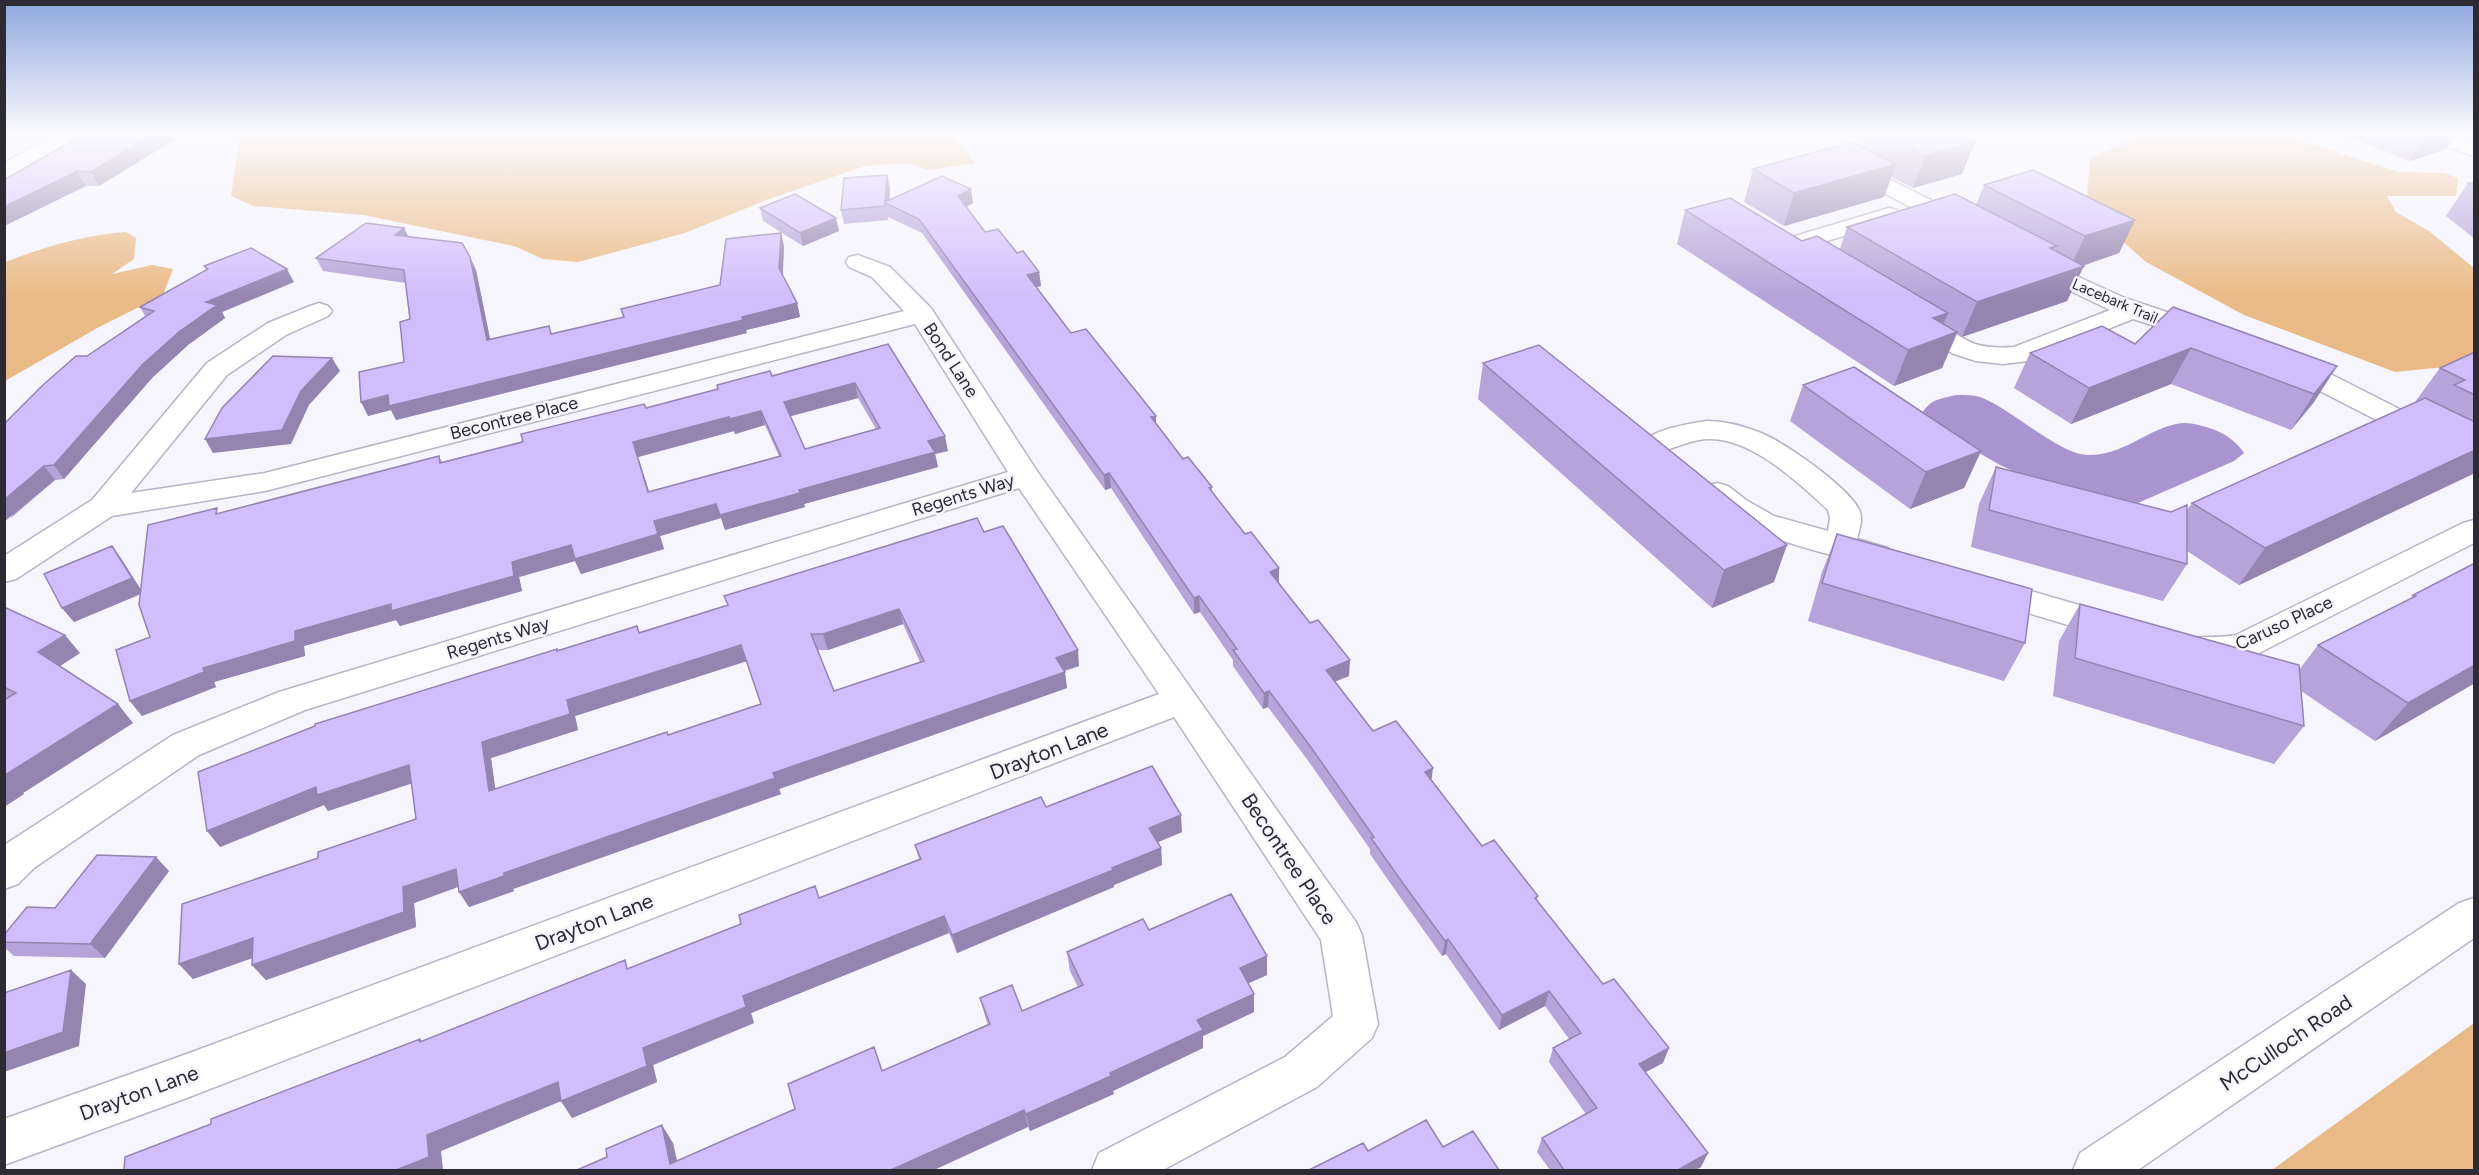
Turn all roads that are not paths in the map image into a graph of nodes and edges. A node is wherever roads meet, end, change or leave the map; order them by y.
1 (1892, 189) edge
2 (1923, 205) junction
3 (1984, 237) edge
4 (2014, 253) edge
5 (858, 262) dead end
6 (1816, 263) edge
7 (1894, 310) edge
8 (319, 311) dead end
9 (2131, 311) junction
10 (922, 314) junction
11 (2229, 341) edge
12 (2267, 355) edge
13 (1631, 423) edge
14 (1656, 444) junction
15 (2475, 459) edge
16 (1026, 476) junction
17 (103, 507) junction
18 (2475, 530) edge
19 (1839, 545) junction
20 (1906, 565) edge
21 (4, 572) edge
22 (1963, 582) edge
23 (1182, 700) junction
24 (4, 872) edge
25 (2475, 916) edge
26 (4, 1142) edge
27 (1116, 1170) edge
28 (2097, 1170) edge

1 - 2 street
2 - 3 street
2 - 6 street
4 - 9 street, Lacebark Trail
5 - 10 street, Bond Lane
7 - 9 street
8 - 17 street, Becontree Place
9 - 11 street, Lacebark Trail
10 - 16 street, Bond Lane
10 - 17 street, Becontree Place
12 - 15 street
13 - 14 street
14 - 19 street
14 - 19 street
16 - 23 street, Becontree Place
16 - 24 street, Regents Way
17 - 21 street, Becontree Place
18 - 22 street, Caruso Place
19 - 20 street
23 - 26 street, Drayton Lane
23 - 27 street, Becontree Place
25 - 28 street, McCulloch Road

